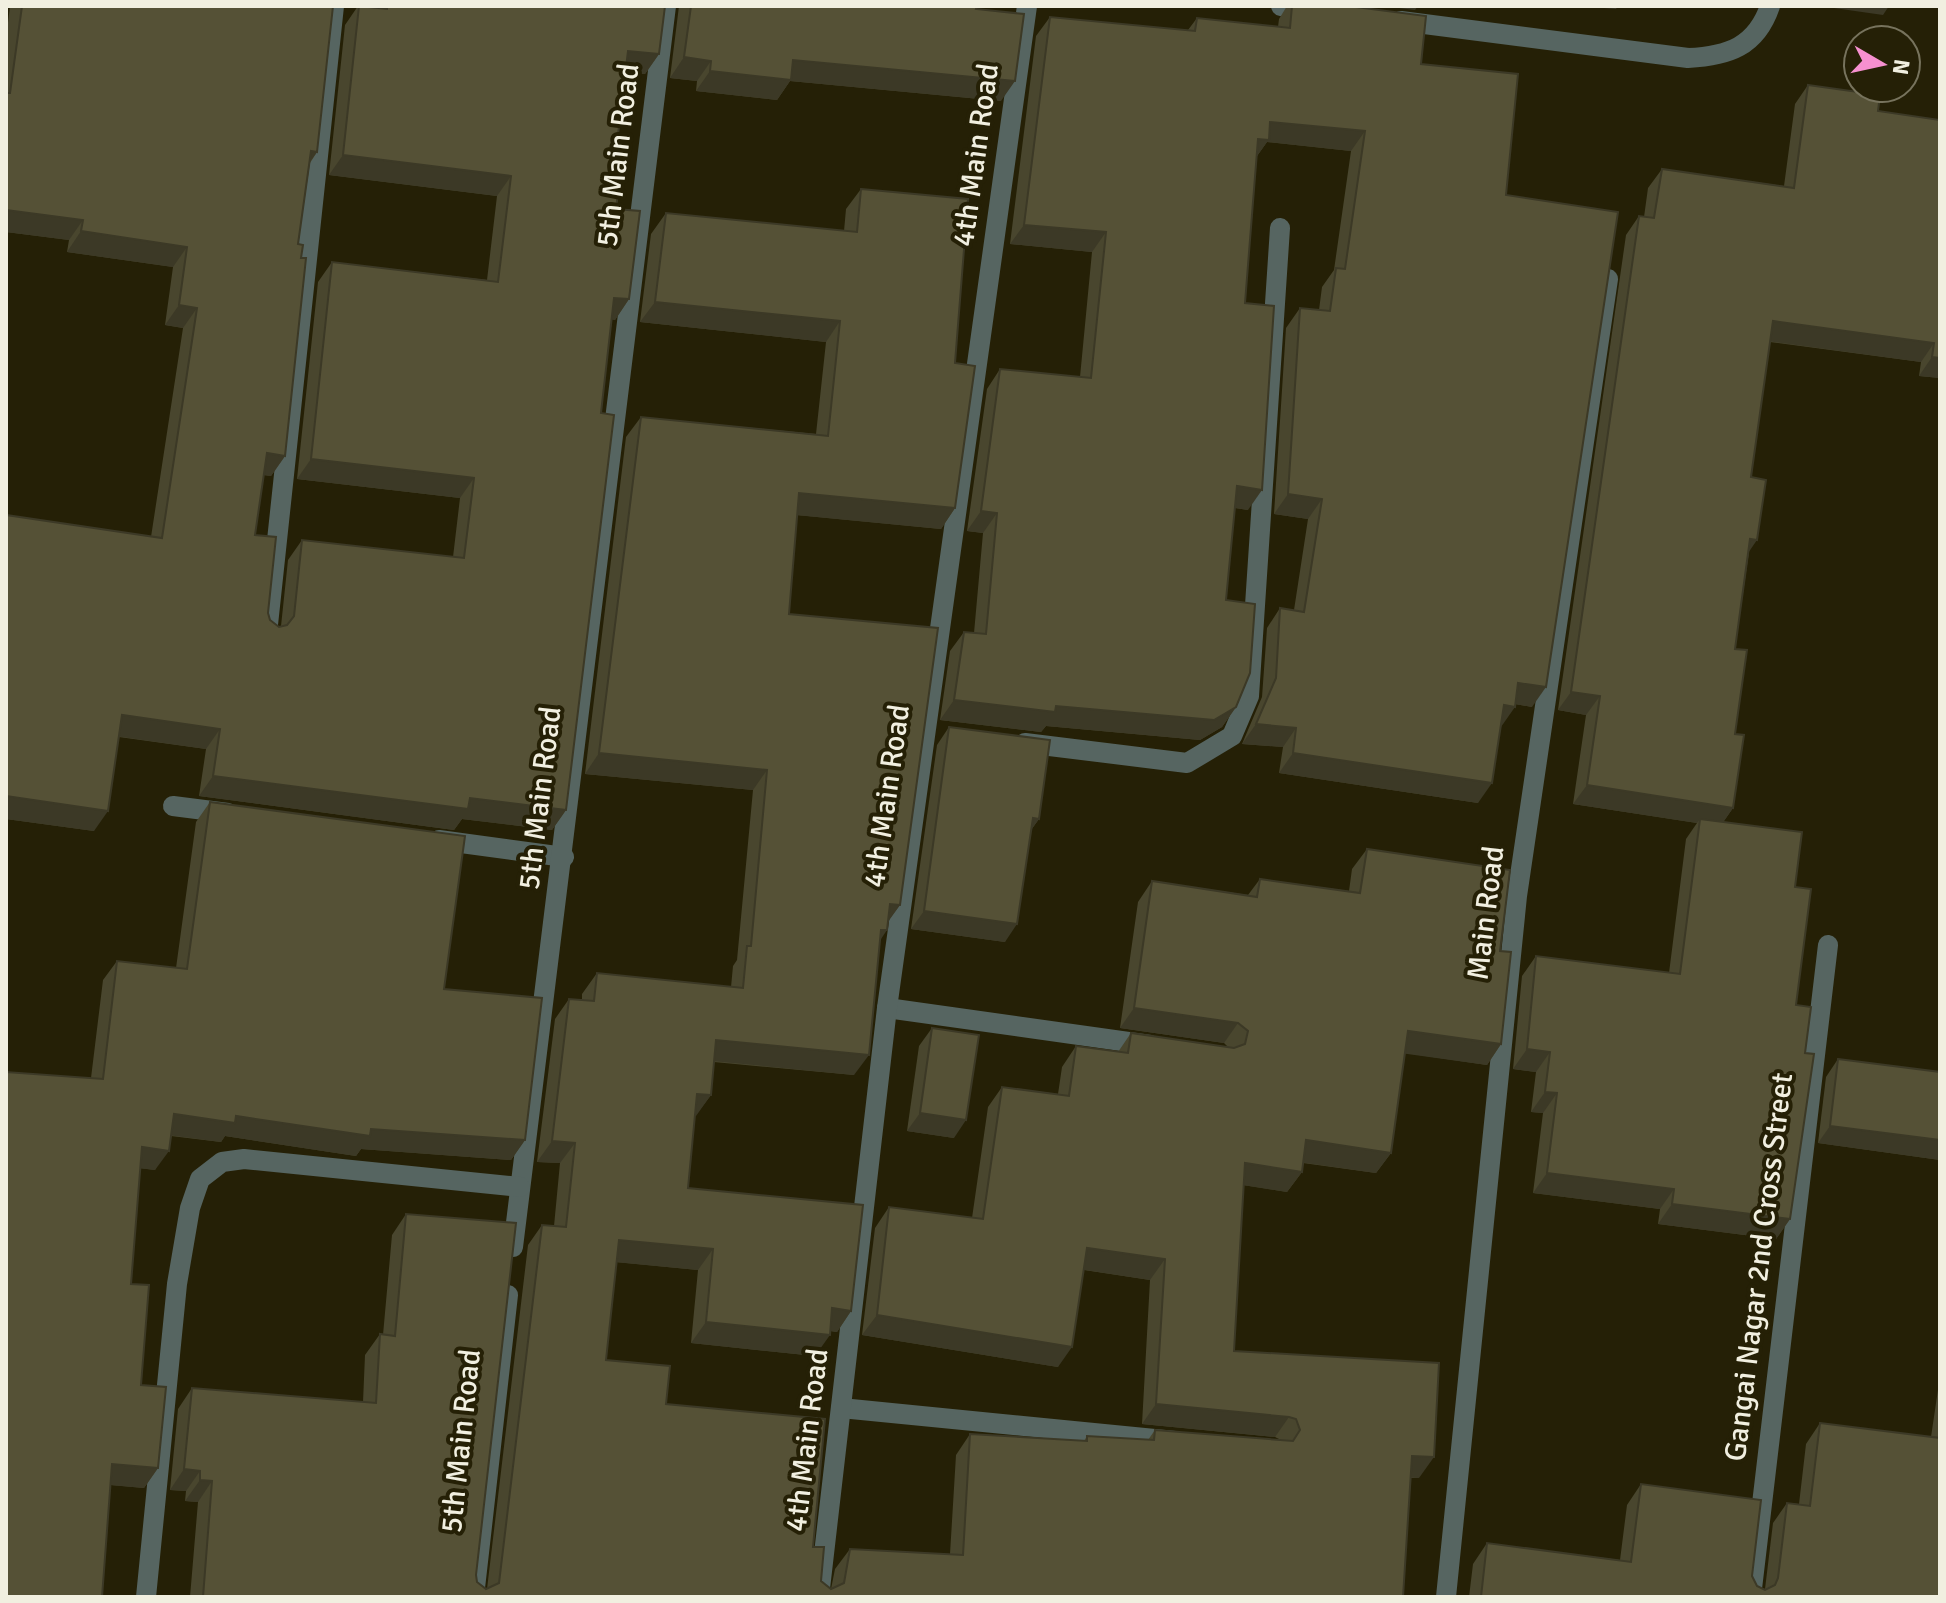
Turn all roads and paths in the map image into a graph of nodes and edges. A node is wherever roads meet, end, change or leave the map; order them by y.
1 (334, 6) edge
2 (666, 6) edge
3 (1027, 6) edge
4 (1281, 6) edge
5 (1770, 6) edge
6 (1328, 12) edge
7 (1375, 18) edge
8 (1280, 228) dead end
9 (1611, 255) edge
10 (267, 634) edge
11 (1004, 740) edge
12 (173, 806) dead end
13 (251, 816) edge
14 (423, 838) edge
15 (564, 857) junction
16 (1828, 945) dead end
17 (887, 1008) junction
18 (1176, 1049) edge
19 (520, 1187) junction
20 (841, 1408) junction
21 (1196, 1443) edge
22 (146, 1597) edge
23 (474, 1597) edge
24 (819, 1597) edge
25 (1446, 1597) edge
26 (1751, 1597) edge

1 - 10 street
2 - 15 street, 5th Main Road
3 - 17 street, 4th Main Road
4 - 6 street
5 - 7 street
8 - 11 street
9 - 25 street, Main Road
12 - 13 street
14 - 15 street
15 - 19 street, 5th Main Road
16 - 26 street, Gangai Nagar 2nd Cross Street
17 - 18 street
17 - 20 street, 4th Main Road
19 - 22 street
19 - 23 street, 5th Main Road
20 - 21 street
20 - 24 street, 4th Main Road

